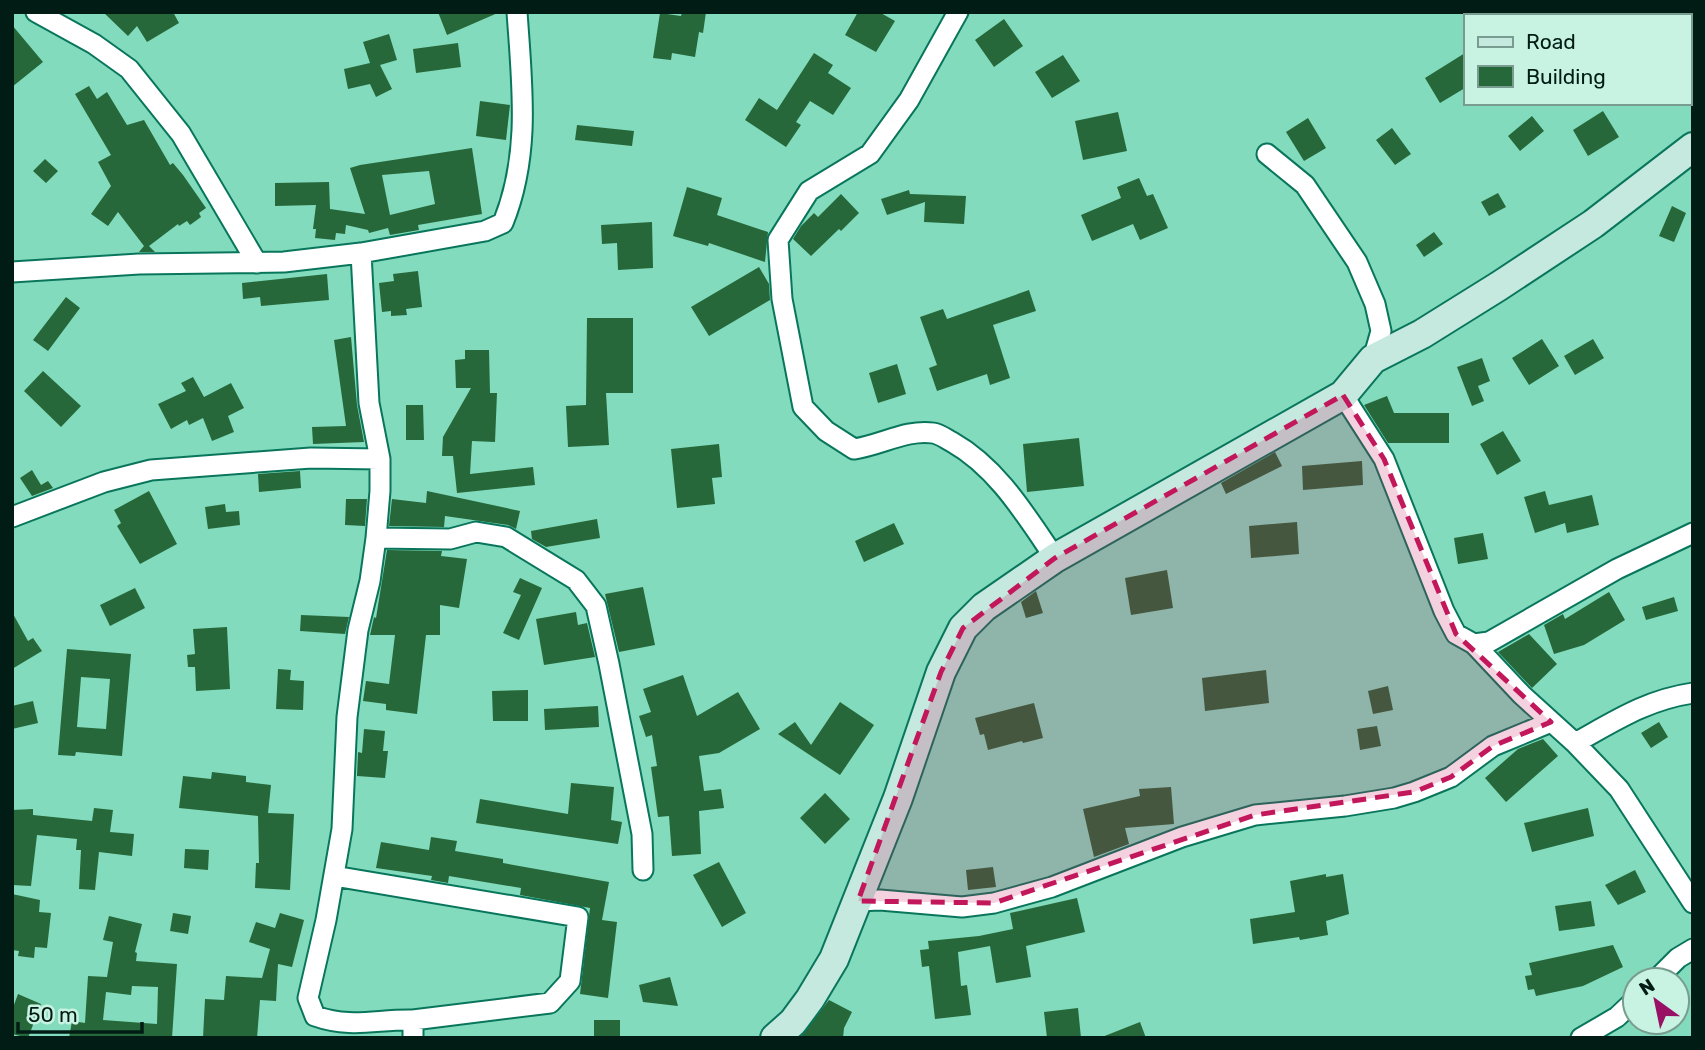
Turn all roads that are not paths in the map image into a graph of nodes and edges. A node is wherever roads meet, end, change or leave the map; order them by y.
1 (36, 12) edge
2 (517, 12) edge
3 (958, 12) edge
4 (1693, 147) edge
5 (1267, 154) dead end
6 (361, 253) junction
7 (257, 264) junction
8 (12, 272) edge
9 (1373, 359) junction
10 (1343, 396) junction
11 (380, 459) junction
12 (12, 517) edge
13 (1693, 533) edge
14 (376, 538) junction
15 (1055, 558) junction
16 (1474, 645) junction
17 (1693, 694) edge
18 (1551, 722) junction
19 (1575, 743) junction
20 (643, 870) dead end
21 (334, 876) junction
22 (858, 901) junction
23 (1693, 903) edge
24 (1693, 949) edge
25 (1670, 966) edge
26 (1621, 1013) edge
27 (413, 1029) edge
28 (775, 1038) edge
29 (1581, 1038) edge

1 - 7 street
2 - 6 street
3 - 15 street
4 - 9 main road
5 - 9 street
6 - 7 street
6 - 11 street
7 - 8 street
9 - 10 main road
10 - 15 main road
10 - 16 street
11 - 12 street
11 - 14 street
13 - 16 street
14 - 20 street
14 - 21 street
15 - 22 main road
16 - 18 street
17 - 19 street
18 - 19 street
18 - 22 street
19 - 23 street
21 - 27 street
21 - 27 street
22 - 28 main road
24 - 25 street
26 - 29 street

